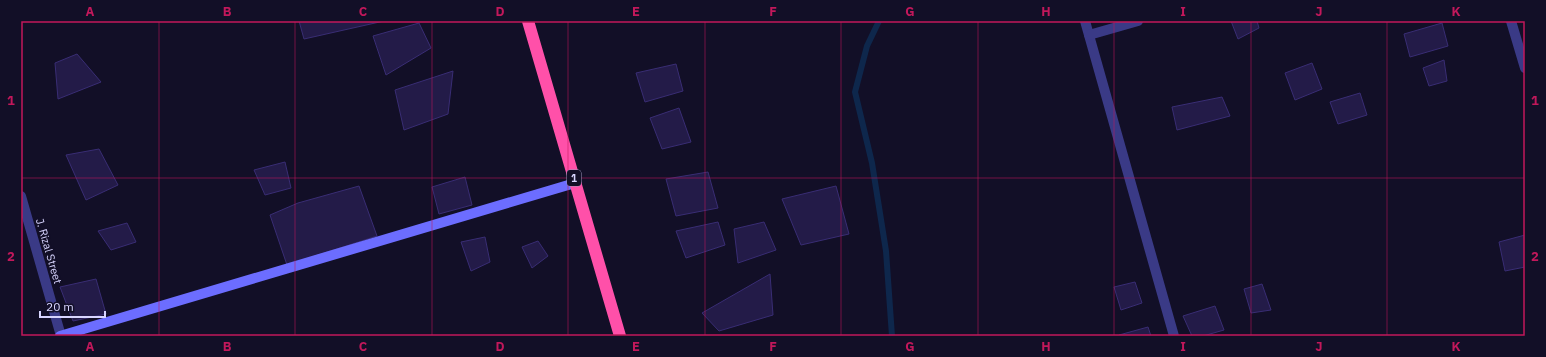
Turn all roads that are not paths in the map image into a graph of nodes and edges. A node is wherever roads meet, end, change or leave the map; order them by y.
1 (528, 21) edge
2 (1085, 21) edge
3 (1138, 21) edge
4 (1511, 21) edge
5 (1089, 35) junction
6 (1525, 68) edge
7 (575, 183) junction
8 (21, 196) edge
9 (61, 336) edge
10 (620, 336) edge
11 (1174, 336) edge

1 - 7 highway, 1
2 - 5 street
3 - 5 street
4 - 6 street
5 - 11 street
7 - 9 street
7 - 10 highway, 1
8 - 9 street, J. Rizal Street

